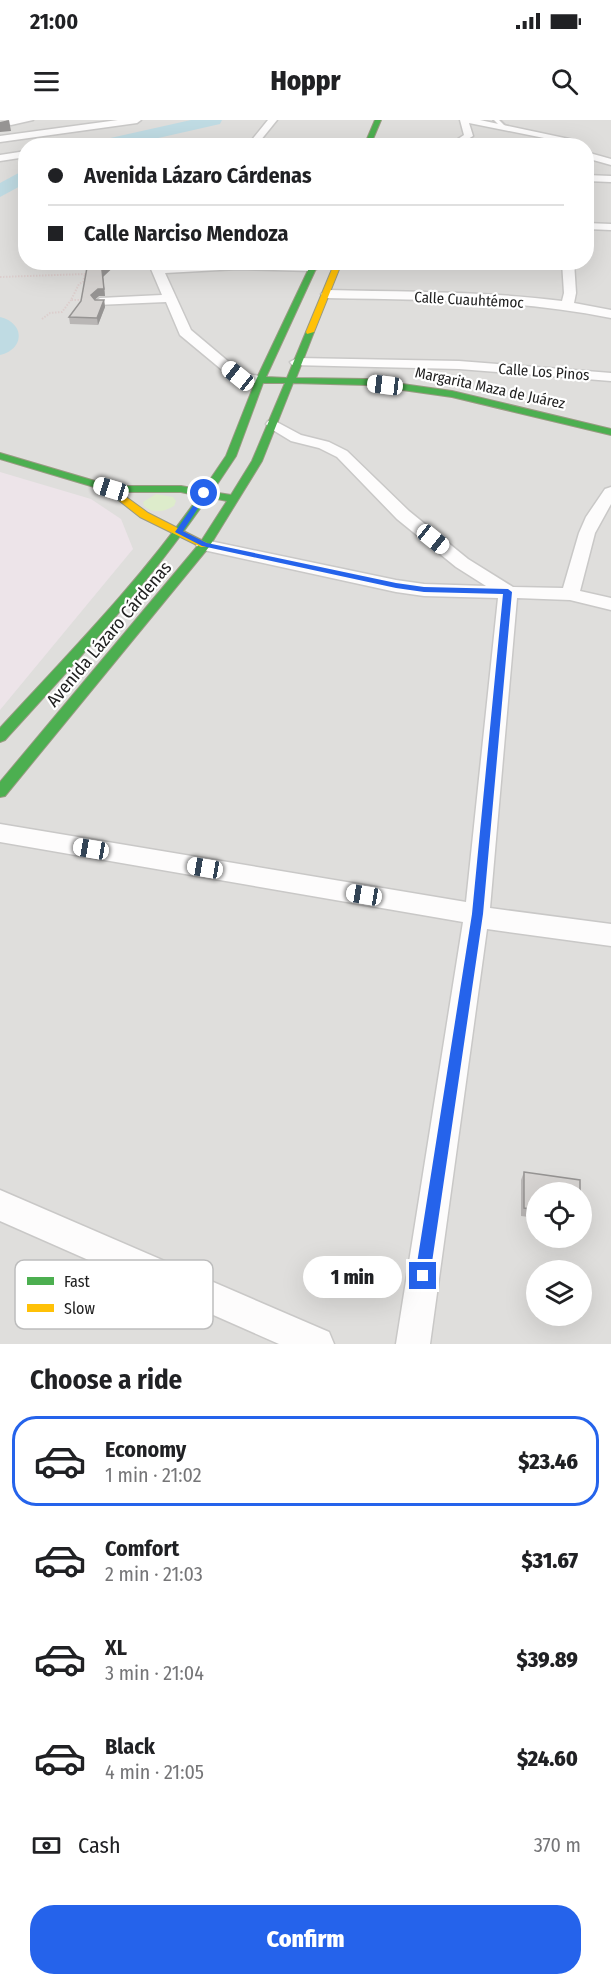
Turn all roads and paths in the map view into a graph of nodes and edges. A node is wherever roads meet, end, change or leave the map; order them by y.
1 (29, 120) edge
2 (131, 120) edge
3 (137, 120) edge
4 (273, 120) edge
5 (378, 120) edge
6 (393, 120) edge
7 (466, 120) edge
8 (496, 120) edge
9 (10, 121) edge
10 (504, 127) junction
11 (26, 135) junction
12 (386, 137) dead end
13 (29, 138) edge
14 (258, 138) edge
15 (370, 138) edge
16 (466, 138) edge
17 (562, 138) edge
18 (0, 139) edge
19 (18, 155) edge
20 (594, 157) edge
21 (0, 158) edge
22 (611, 162) edge
23 (594, 178) edge
24 (611, 179) edge
25 (594, 226) edge
26 (611, 227) edge
27 (159, 270) edge
28 (313, 270) edge
29 (336, 270) edge
30 (569, 270) edge
31 (85, 274) junction
32 (98, 274) edge
33 (0, 277) edge
34 (327, 294) junction
35 (170, 298) junction
36 (71, 300) junction
37 (100, 302) joint
38 (567, 306) junction
39 (611, 314) edge
40 (42, 320) dead end
41 (297, 362) junction
42 (611, 376) edge
43 (260, 380) junction
44 (290, 380) junction
45 (273, 424) junction
46 (611, 432) edge
47 (0, 456) edge
48 (111, 489) junction
49 (611, 492) edge
50 (204, 493) junction
51 (233, 499) junction
52 (179, 532) junction
53 (205, 545) junction
54 (508, 592) junction
55 (570, 594) junction
56 (611, 604) edge
57 (0, 737) edge
58 (0, 792) edge
59 (0, 833) edge
60 (477, 914) junction
61 (611, 935) edge
62 (0, 1205) edge
63 (125, 1260) edge
64 (213, 1298) edge
65 (317, 1344) edge
66 (412, 1344) edge

1 - 9 street
2 - 3 street
2 - 11 street
4 - 14 street
5 - 15 main road
6 - 12 main road
7 - 10 street
7 - 16 street
8 - 10 lane
9 - 11 street
10 - 17 street
11 - 13 street
11 - 18 street
19 - 21 street
20 - 22 street
23 - 24 street
25 - 26 street
27 - 35 street
28 - 43 main road, Avenida Lázaro Cárdenas
29 - 34 main road, Avenida Lázaro Cárdenas
30 - 38 street
31 - 32 path
31 - 33 path
31 - 36 path
34 - 38 street, Calle Cuauhtémoc
34 - 41 main road, Avenida Lázaro Cárdenas
35 - 37 street
35 - 43 street
36 - 37 path
36 - 40 path
38 - 39 street, Calle Cuauhtémoc
41 - 42 street, Calle Los Pinos
41 - 44 main road, Avenida Lázaro Cárdenas
43 - 44 main road, Margarita Maza de Juárez
43 - 50 main road, Avenida Lázaro Cárdenas
44 - 45 main road, Avenida Lázaro Cárdenas
44 - 46 main road, Margarita Maza de Juárez
45 - 51 main road, Avenida Lázaro Cárdenas
45 - 54 street
47 - 48 main road
48 - 50 main road
48 - 52 main road
49 - 55 street
50 - 51 main road
50 - 52 main road, Avenida Lázaro Cárdenas
51 - 53 main road, Avenida Lázaro Cárdenas
52 - 53 main road
52 - 57 main road, Avenida Lázaro Cárdenas
53 - 54 street
53 - 58 main road, Avenida Lázaro Cárdenas
54 - 55 street
54 - 60 street
55 - 56 street
59 - 60 street
60 - 61 street
60 - 66 street
62 - 63 street
64 - 65 street

